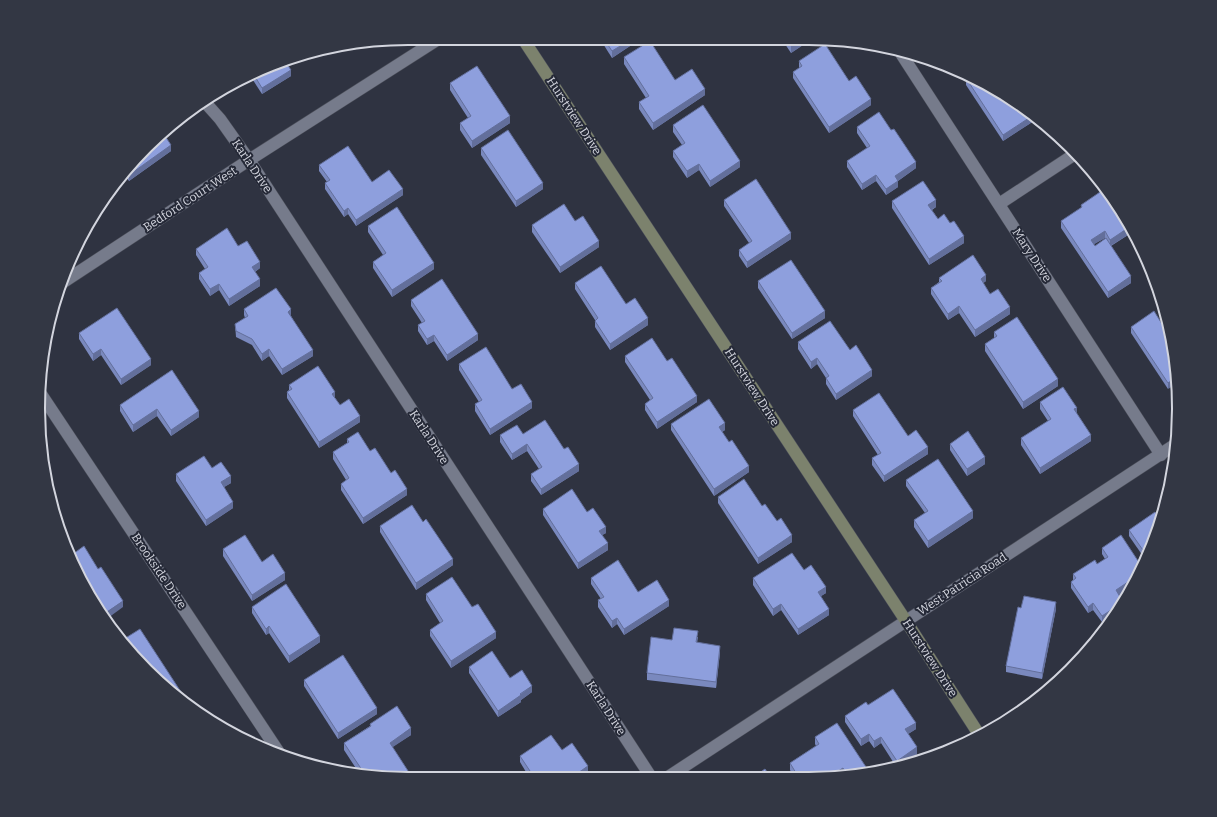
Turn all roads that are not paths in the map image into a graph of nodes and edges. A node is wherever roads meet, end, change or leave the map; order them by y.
1 (429, 45) edge
2 (527, 45) edge
3 (903, 57) edge
4 (208, 105) edge
5 (1071, 157) edge
6 (249, 160) junction
7 (999, 204) junction
8 (69, 278) edge
9 (45, 401) edge
10 (1170, 449) edge
11 (1161, 455) junction
12 (906, 621) junction
13 (977, 731) edge
14 (275, 746) edge
15 (648, 772) edge
16 (676, 772) edge

1 - 6 street, Bedford Court West
2 - 12 street, Hurstview Drive
3 - 7 street, Mary Drive
4 - 6 street, Karla Drive
5 - 7 street
6 - 8 street, Bedford Court West
6 - 15 street, Karla Drive
7 - 11 street, Mary Drive
9 - 14 street, Brookside Drive
10 - 11 street, West Patricia Road
11 - 12 street, West Patricia Road
12 - 13 street, Hurstview Drive
12 - 16 street, West Patricia Road

